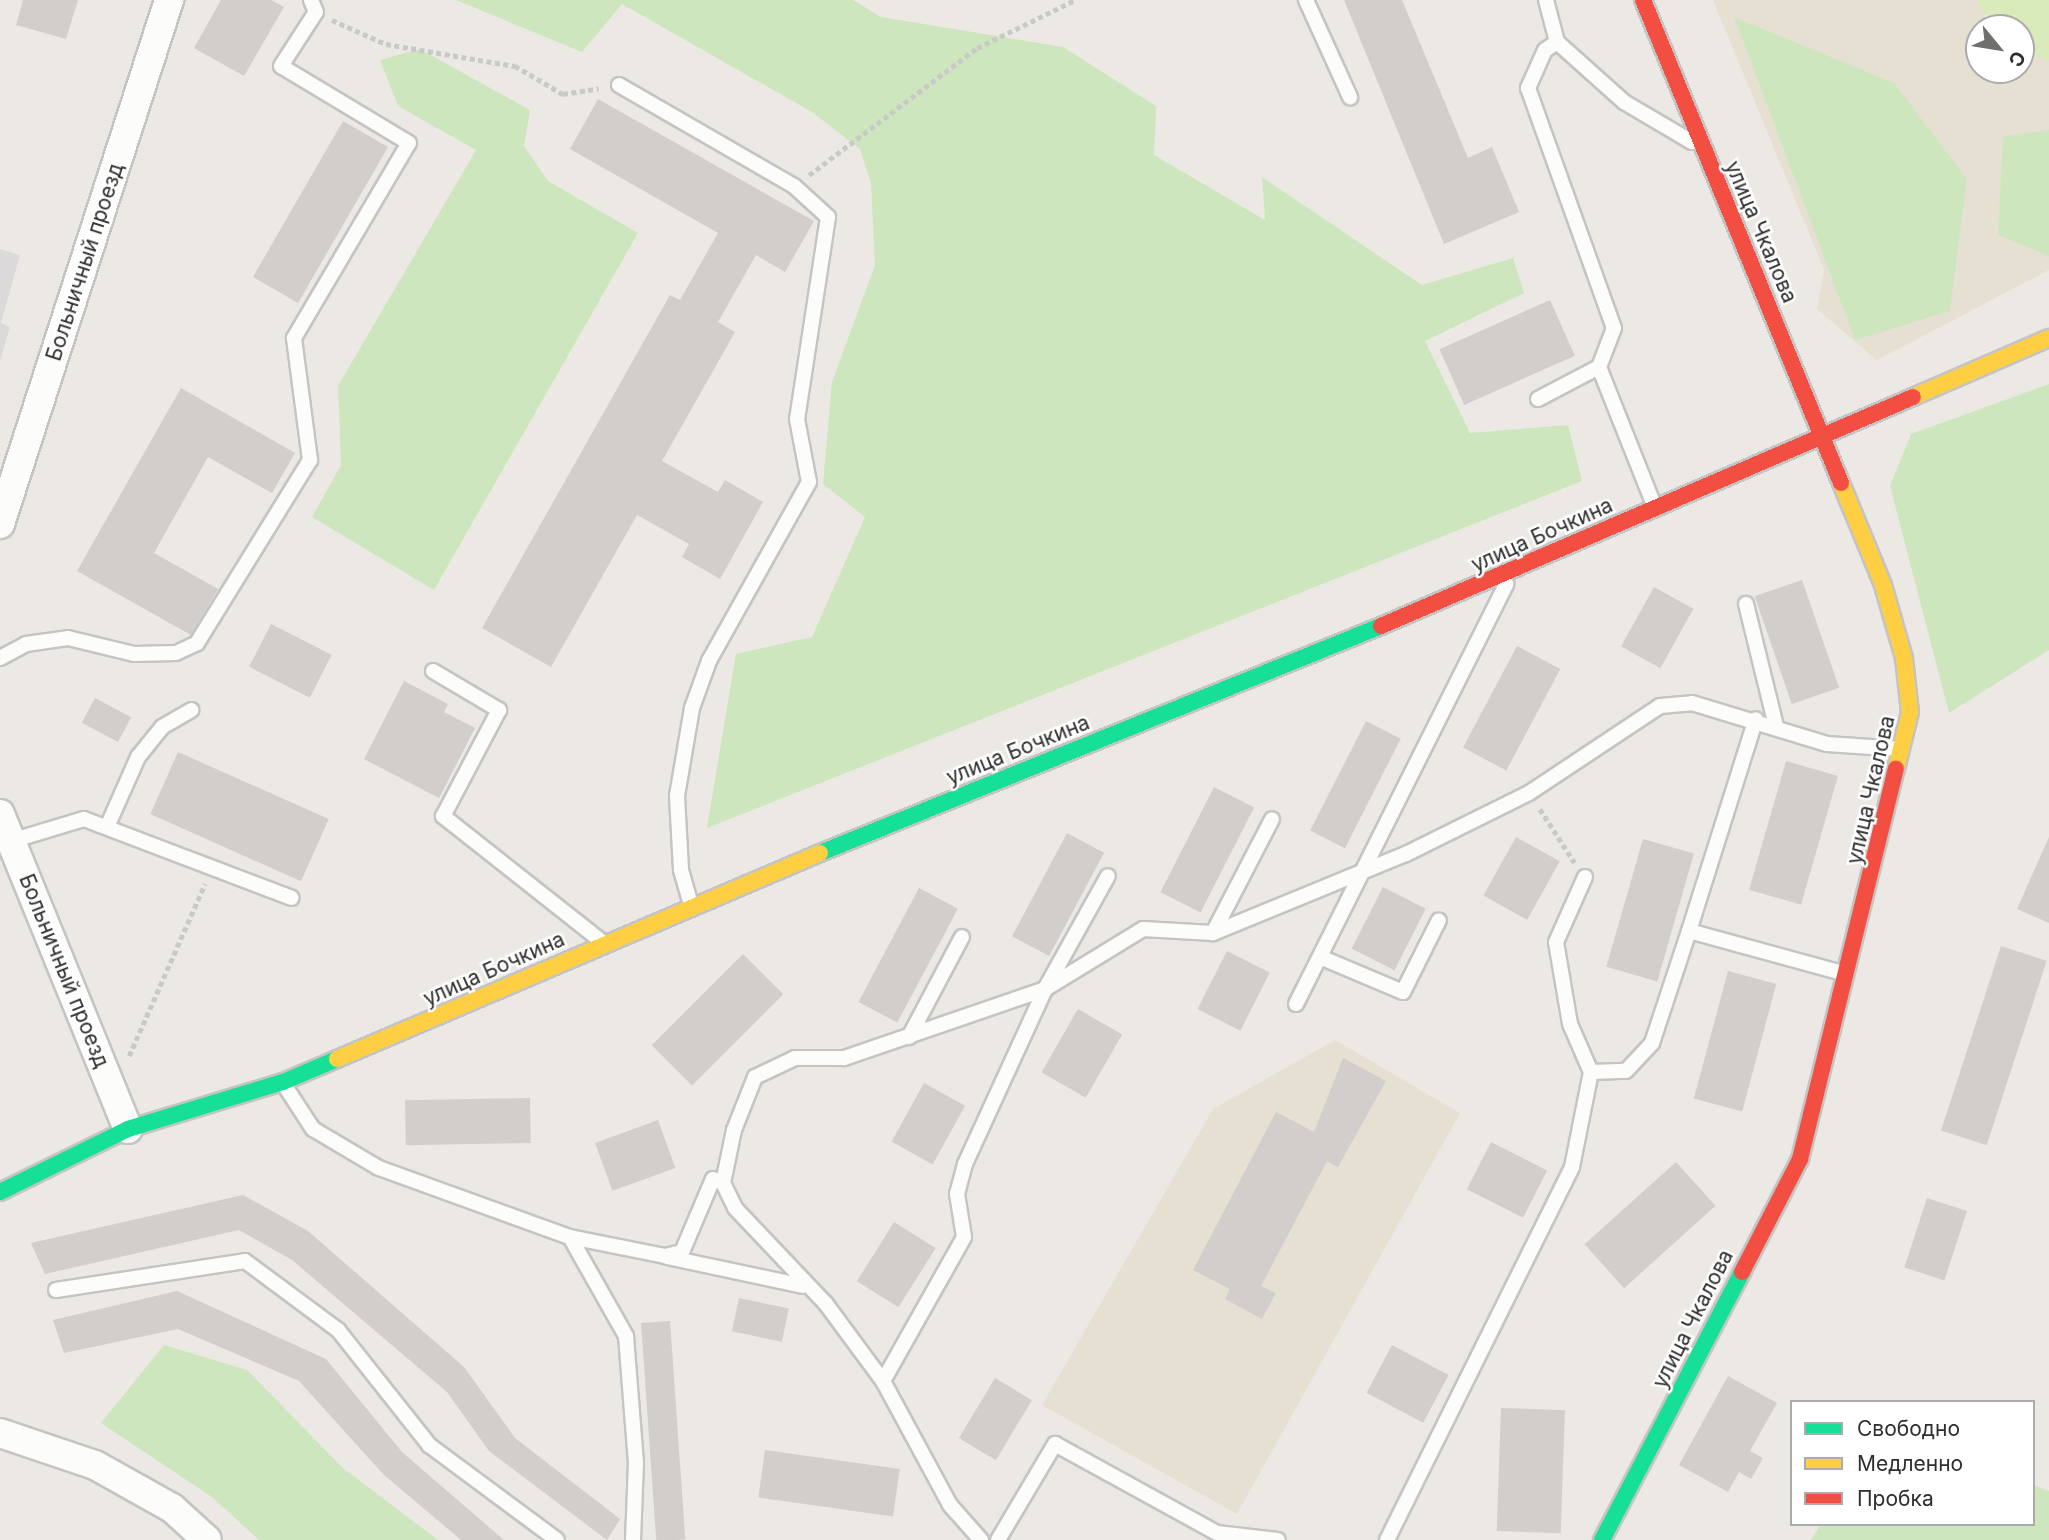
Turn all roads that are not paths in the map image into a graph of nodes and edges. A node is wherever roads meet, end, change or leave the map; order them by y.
1 (169, 0) edge
2 (1306, 0) edge
3 (1546, 0) edge
4 (1643, 0) edge
5 (313, 6) edge
6 (1557, 42) junction
7 (619, 85) road end
8 (1350, 97) dead end
9 (1703, 148) junction
10 (2049, 338) edge
11 (1599, 367) junction
12 (1538, 399) dead end
13 (1822, 433) junction
14 (1655, 508) junction
15 (0, 524) edge
16 (1511, 573) junction
17 (1746, 604) dead end
18 (0, 659) edge
19 (433, 671) dead end
20 (191, 710) dead end
21 (1756, 719) junction
22 (1776, 726) junction
23 (1906, 749) junction
24 (0, 814) edge
25 (1272, 819) dead end
26 (107, 827) junction
27 (11, 841) junction
28 (1360, 870) junction
29 (1108, 876) dead end
30 (1585, 877) road end
31 (292, 898) dead end
32 (691, 905) junction
33 (1439, 920) dead end
34 (1689, 931) junction
35 (1213, 933) junction
36 (962, 937) dead end
37 (603, 943) junction
38 (1320, 957) junction
39 (1848, 974) junction
40 (1045, 989) junction
41 (1296, 1004) dead end
42 (909, 1037) junction
43 (1591, 1072) junction
44 (283, 1082) junction
45 (128, 1129) junction
46 (723, 1183) junction
47 (0, 1192) edge
48 (570, 1237) junction
49 (665, 1256) junction
50 (803, 1286) junction
51 (56, 1290) dead end
52 (883, 1381) junction
53 (0, 1433) edge
54 (207, 1540) edge
55 (557, 1540) edge
56 (633, 1540) edge
57 (981, 1540) edge
58 (998, 1540) edge
59 (1278, 1540) edge
60 (1387, 1540) edge
61 (1602, 1540) edge

1 - 15 street, Больничный проезд
2 - 8 lane
3 - 6 lane
4 - 9 main road, улица Чкалова
5 - 18 lane
6 - 9 lane
6 - 11 lane
7 - 32 lane
9 - 13 main road, улица Чкалова
10 - 13 main road, улица Бочкина
11 - 12 lane
11 - 14 lane
13 - 14 main road, улица Бочкина
13 - 23 main road, улица Чкалова
14 - 16 main road, улица Бочкина
16 - 28 lane
16 - 32 main road, улица Бочкина
17 - 22 lane
19 - 37 lane
20 - 26 lane
21 - 22 lane
21 - 28 lane
21 - 34 lane
22 - 23 lane
23 - 39 main road, улица Чкалова
24 - 27 street, Больничный проезд
25 - 35 lane
26 - 27 lane
26 - 31 lane
27 - 45 street, Больничный проезд
28 - 35 lane
28 - 38 lane
29 - 40 lane
30 - 43 lane
32 - 37 main road, улица Бочкина
33 - 38 lane
34 - 39 lane
34 - 43 lane
35 - 40 lane
36 - 42 lane
37 - 44 main road, улица Бочкина
38 - 41 lane
39 - 61 main road, улица Чкалова
40 - 42 lane
40 - 52 lane
42 - 46 lane
43 - 60 lane
44 - 45 main road, улица Бочкина
44 - 48 lane
45 - 47 main road, улица Бочкина
46 - 49 lane
46 - 50 lane
48 - 49 lane
48 - 56 lane
49 - 50 lane
50 - 52 lane
51 - 55 lane
52 - 57 lane
53 - 54 street
58 - 59 lane

